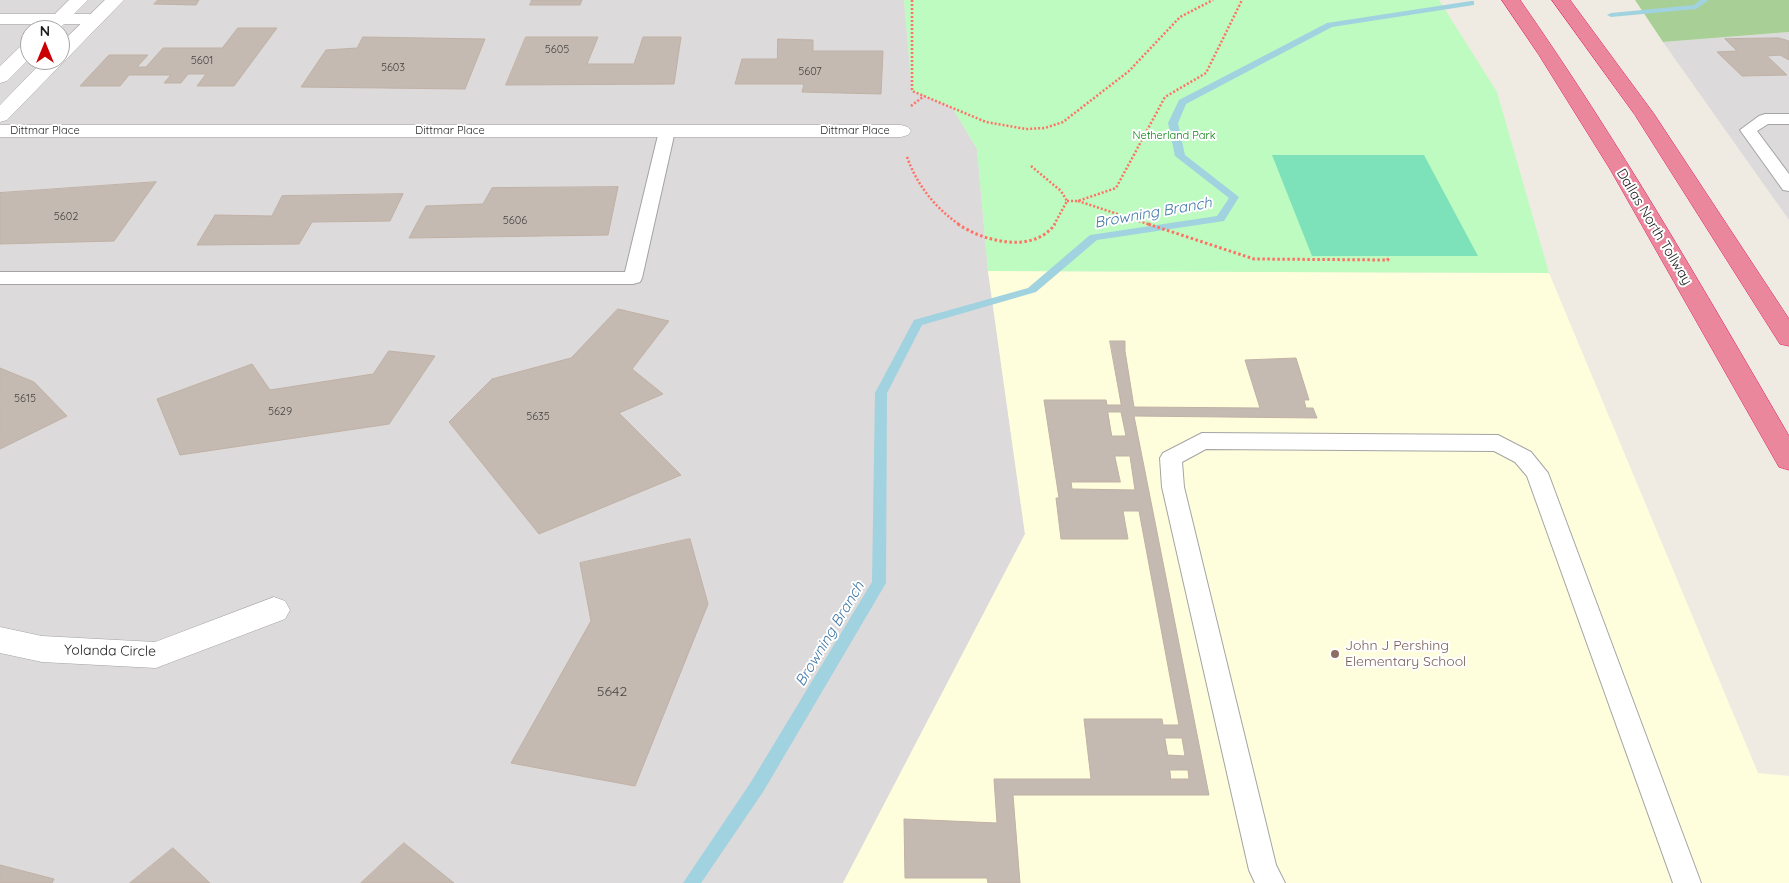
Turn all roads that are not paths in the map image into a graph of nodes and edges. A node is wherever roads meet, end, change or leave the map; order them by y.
1 (80, 0) edge
2 (115, 0) edge
3 (1511, 0) edge
4 (1561, 0) edge
5 (0, 19) edge
6 (96, 19) junction
7 (58, 20) edge
8 (20, 21) edge
9 (70, 22) edge
10 (70, 45) edge
11 (20, 58) edge
12 (45, 70) edge
13 (0, 77) edge
14 (0, 116) edge
15 (1789, 119) edge
16 (0, 131) edge
17 (667, 131) junction
18 (901, 131) road end
19 (1789, 186) edge
20 (0, 278) edge
21 (1789, 338) edge
22 (1789, 460) edge
23 (274, 610) dead end
24 (0, 640) edge
25 (1271, 883) edge
26 (1687, 883) edge

1 - 7 street
2 - 6 street
3 - 22 highway, Dallas North Tollway
4 - 21 highway
5 - 8 street
6 - 9 street
6 - 10 street
11 - 13 street
12 - 14 street
15 - 19 lane
16 - 17 street, Dittmar Place
17 - 18 street, Dittmar Place
17 - 20 lane
23 - 24 street, Yolanda Circle
25 - 26 lane

